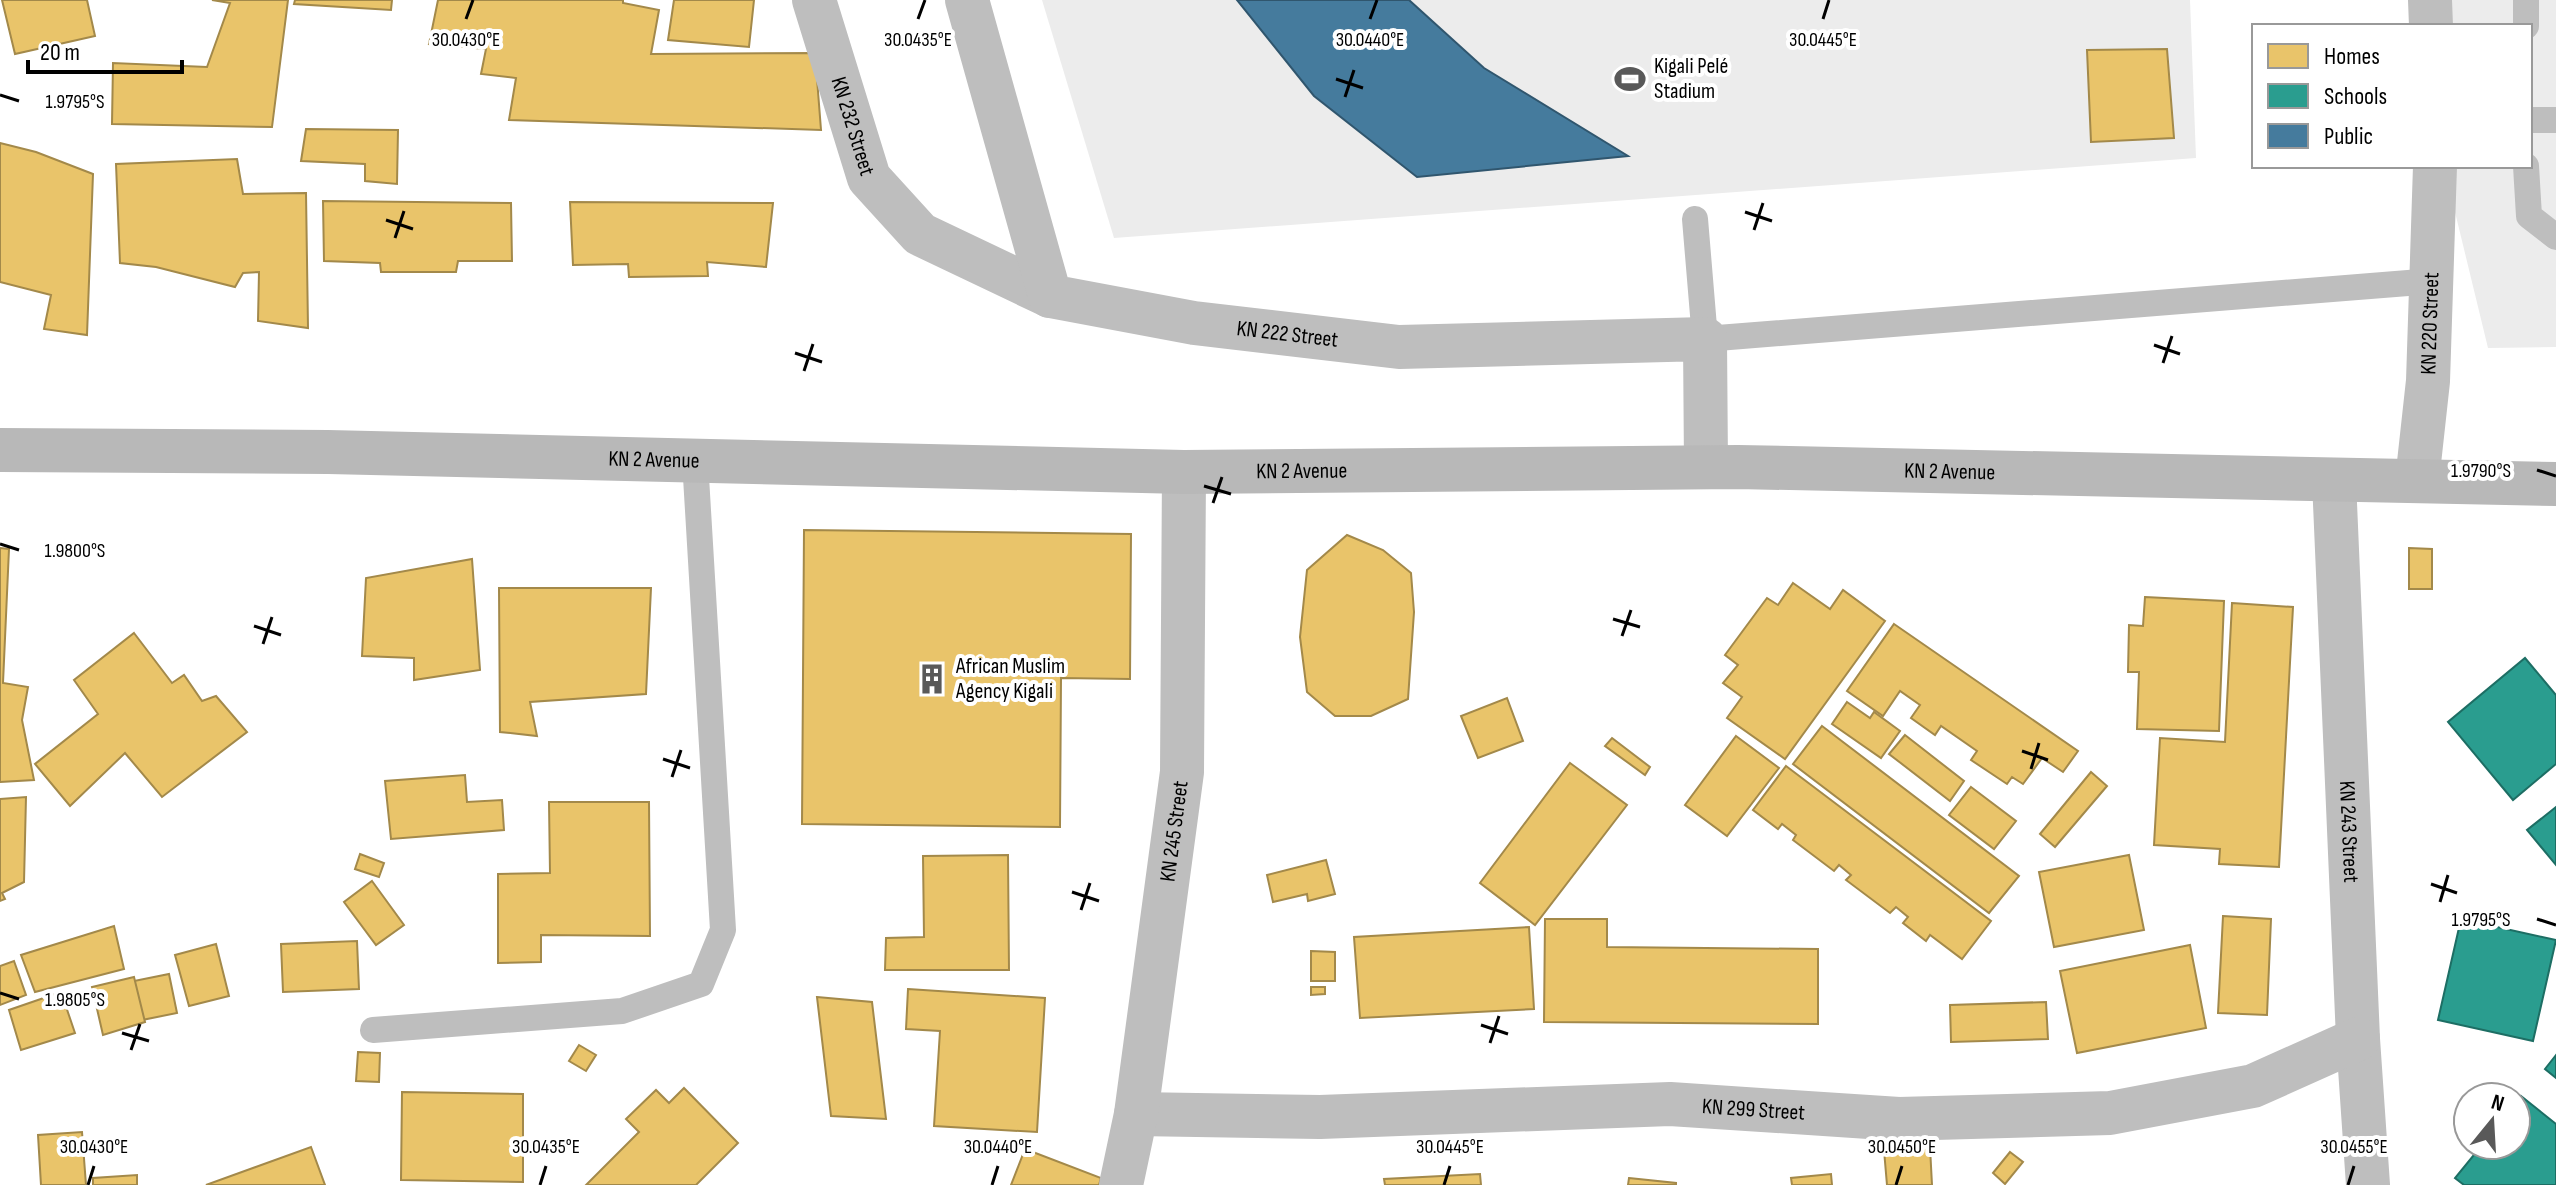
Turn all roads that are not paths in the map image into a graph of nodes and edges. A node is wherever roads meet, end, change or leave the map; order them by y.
1 (814, 0) edge
2 (967, 0) edge
3 (2430, 0) edge
4 (2526, 0) edge
5 (2431, 24) edge
6 (2526, 24) edge
7 (2532, 120) edge
8 (2556, 120) edge
9 (2435, 168) edge
10 (2526, 168) edge
11 (1695, 219) dead end
12 (2556, 237) edge
13 (2433, 281) junction
14 (1050, 296) junction
15 (1705, 339) junction
16 (0, 450) edge
17 (695, 460) junction
18 (1706, 467) junction
19 (1184, 472) junction
20 (2334, 480) junction
21 (2417, 481) junction
22 (2556, 484) edge
23 (373, 1030) dead end
24 (2358, 1039) junction
25 (1136, 1114) junction
26 (1121, 1185) edge
27 (2368, 1185) edge

1 - 14 street, KN 232 Street
2 - 14 street
3 - 5 street
4 - 6 lane
7 - 8 lane
9 - 13 street, KN 220 Street
10 - 12 lane
11 - 15 lane
13 - 15 lane
13 - 21 street, KN 220 Street
14 - 15 street, KN 222 Street
15 - 18 street
16 - 17 main road, KN 2 Avenue
17 - 19 main road, KN 2 Avenue
17 - 23 lane
18 - 19 main road, KN 2 Avenue
18 - 20 main road, KN 2 Avenue
19 - 25 street, KN 245 Street
20 - 21 main road, KN 2 Avenue
20 - 24 street, KN 243 Street
21 - 22 main road, KN 2 Avenue
24 - 25 street, KN 299 Street
24 - 27 street, KN 243 Street
25 - 26 street, KN 245 Street

